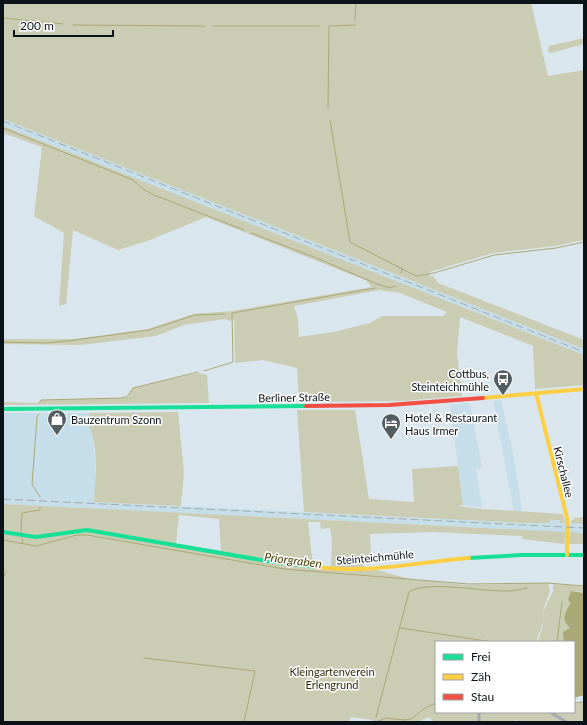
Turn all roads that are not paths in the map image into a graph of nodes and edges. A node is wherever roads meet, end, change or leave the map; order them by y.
1 (584, 389) edge
2 (536, 393) junction
3 (3, 409) edge
4 (3, 532) edge
5 (567, 555) junction
6 (584, 556) edge
7 (552, 713) edge
8 (566, 722) edge

1 - 2 street, Berliner Straße
2 - 3 street, Berliner Straße
2 - 5 street, Kirschallee
4 - 5 street, Steinteichmühle
5 - 6 street, Steinteichmühle
7 - 8 street

